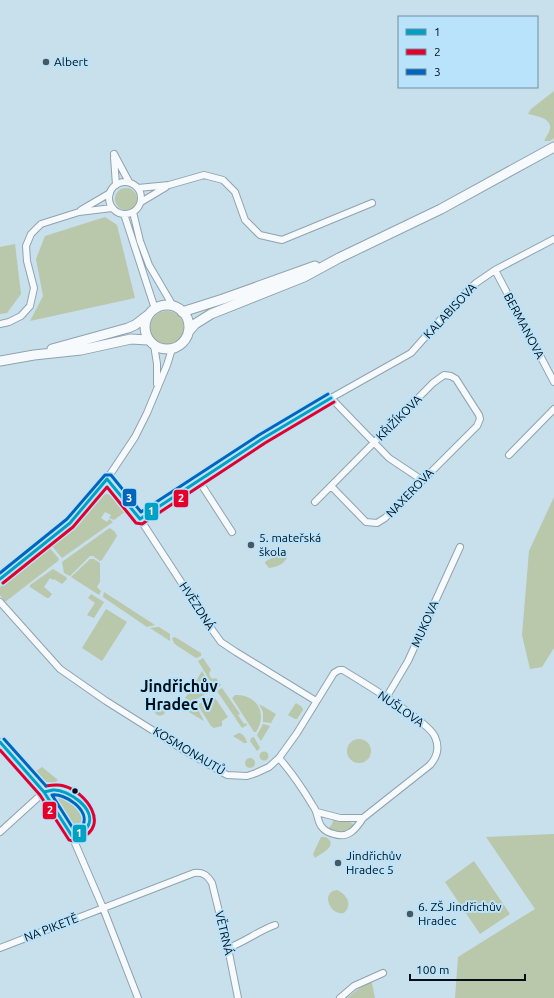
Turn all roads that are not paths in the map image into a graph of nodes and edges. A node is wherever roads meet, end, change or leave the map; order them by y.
1 (554, 147) edge
2 (128, 182) junction
3 (116, 185) junction
4 (169, 185) junction
5 (138, 188) junction
6 (110, 192) junction
7 (141, 202) junction
8 (372, 202) dead end
9 (112, 208) junction
10 (79, 212) junction
11 (134, 212) junction
12 (124, 214) junction
13 (554, 238) edge
14 (339, 258) junction
15 (495, 270) junction
16 (173, 306) junction
17 (151, 312) junction
18 (182, 312) junction
19 (0, 324) edge
20 (188, 330) junction
21 (151, 342) junction
22 (172, 349) junction
23 (34, 355) junction
24 (0, 361) edge
25 (554, 382) edge
26 (157, 387) junction
27 (331, 398) junction
28 (554, 409) edge
29 (479, 415) joint
30 (375, 442) junction
31 (509, 455) dead end
32 (107, 479) junction
33 (198, 480) junction
34 (422, 480) junction
35 (331, 486) junction
36 (315, 502) dead end
37 (140, 519) junction
38 (232, 532) dead end
39 (460, 547) dead end
40 (0, 579) edge
41 (0, 602) edge
42 (386, 698) junction
43 (316, 701) junction
44 (0, 742) edge
45 (280, 758) junction
46 (44, 792) junction
47 (318, 812) junction
48 (363, 818) junction
49 (0, 832) edge
50 (72, 836) junction
51 (202, 872) joint
52 (103, 908) junction
53 (274, 925) dead end
54 (0, 948) edge
55 (228, 948) junction
56 (383, 973) dead end
57 (138, 998) edge
58 (238, 998) edge
59 (340, 998) edge

1 - 14 main road
2 - 3 street
2 - 3 street
2 - 5 street
3 - 6 street
4 - 5 street
4 - 7 street
4 - 8 street
5 - 7 street
6 - 9 street
6 - 10 street
7 - 11 street
9 - 10 street
9 - 12 street
10 - 19 street
11 - 12 street
11 - 16 street
12 - 17 street
13 - 15 street, KALABISOVA
14 - 18 main road
14 - 20 main road
15 - 25 street, BERMANOVA
15 - 27 street, KALABISOVA
16 - 17 main road
16 - 18 main road
17 - 21 main road
17 - 23 main road
18 - 20 main road
20 - 22 main road
21 - 22 main road
21 - 23 main road
21 - 26 street
22 - 26 street
23 - 24 main road
26 - 32 street
27 - 30 street
27 - 33 street
28 - 31 street
29 - 30 street, KŘIŽÍKOVA
29 - 34 street, NAXEROVA
30 - 34 street
30 - 35 street, KŘIŽÍKOVA
32 - 37 street, HVĚZDNÁ
32 - 40 street
33 - 37 street
33 - 38 street
34 - 35 street, NAXEROVA
35 - 36 street, KŘIŽÍKOVA
37 - 43 street, HVĚZDNÁ
39 - 42 street, MUKOVA
41 - 45 street, KOSMONAUTŮ
42 - 43 street, NUŠLOVA
42 - 48 street, NUŠLOVA
43 - 45 street, KOSMONAUTŮ
44 - 46 street
45 - 47 street
46 - 49 street
46 - 50 street
46 - 50 street
47 - 48 street
47 - 48 street, NUŠLOVA
50 - 52 street
51 - 52 street, NA PIKETĚ
51 - 55 street, VĚTRNÁ
52 - 54 street, NA PIKETĚ
52 - 57 street
53 - 55 street
55 - 58 street, VĚTRNÁ
56 - 59 street

